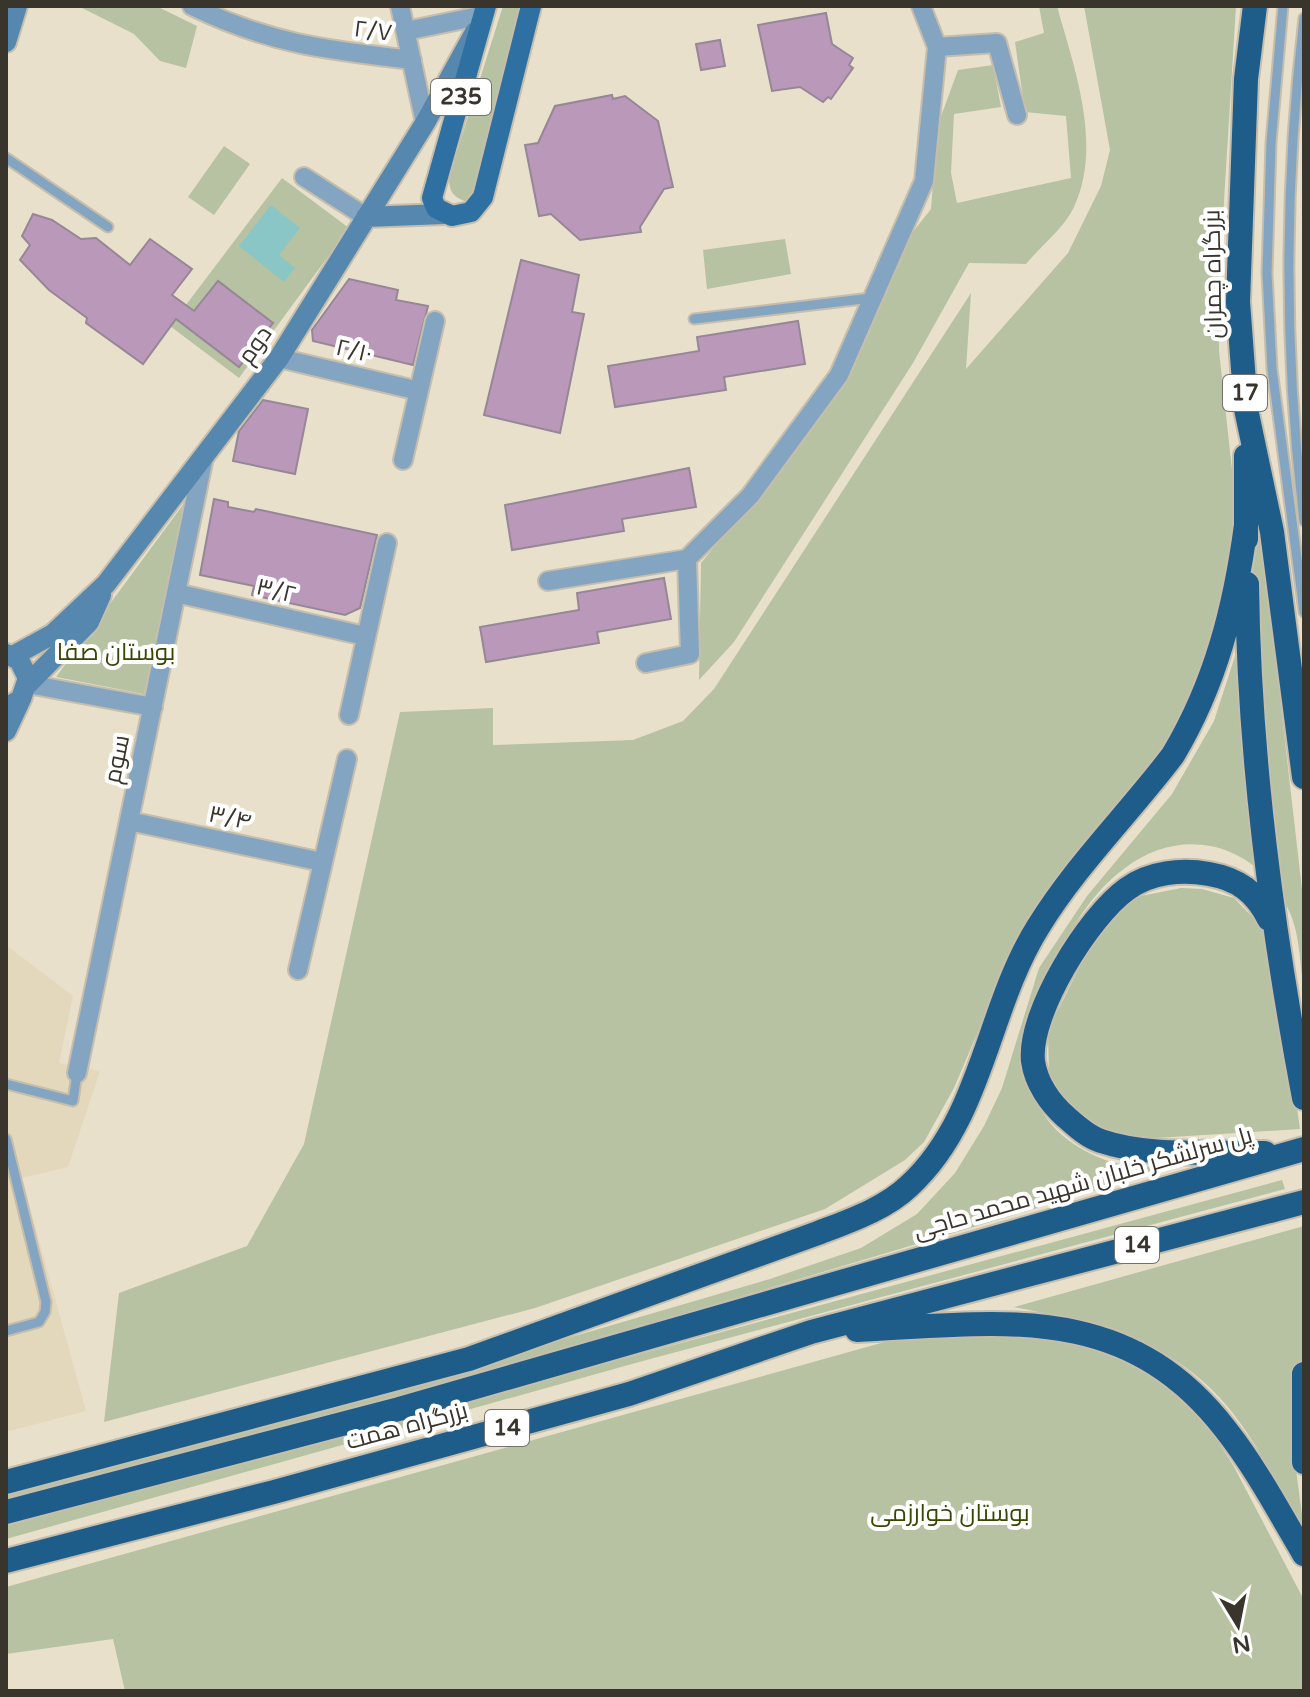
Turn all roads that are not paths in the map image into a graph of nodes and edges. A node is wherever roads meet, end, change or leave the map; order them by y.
1 (192, 6) edge
2 (400, 6) edge
3 (531, 6) edge
4 (921, 6) edge
5 (1255, 6) edge
6 (1283, 6) edge
7 (13, 8) edge
8 (485, 10) edge
9 (1304, 18) edge
10 (406, 31) junction
11 (6, 42) edge
12 (937, 47) junction
13 (412, 60) junction
14 (1017, 115) dead end
15 (425, 123) junction
16 (6, 158) edge
17 (304, 177) dead end
18 (443, 214) junction
19 (366, 217) junction
20 (108, 227) dead end
21 (875, 297) junction
22 (694, 319) dead end
23 (435, 321) dead end
24 (279, 358) junction
25 (419, 391) junction
26 (1246, 409) junction
27 (204, 454) junction
28 (403, 460) dead end
29 (1304, 521) edge
30 (1246, 525) junction
31 (387, 543) dead end
32 (687, 559) junction
33 (548, 581) dead end
34 (106, 584) junction
35 (176, 593) junction
36 (1304, 612) edge
37 (365, 636) junction
38 (10, 655) edge
39 (646, 663) dead end
40 (18, 697) edge
41 (153, 707) junction
42 (349, 715) dead end
43 (6, 731) edge
44 (347, 759) dead end
45 (1304, 777) edge
46 (129, 821) junction
47 (322, 862) junction
48 (1275, 935) junction
49 (298, 970) dead end
50 (77, 1073) joint
51 (6, 1084) edge
52 (1304, 1098) edge
53 (6, 1139) edge
54 (1296, 1152) edge
55 (1304, 1202) edge
56 (767, 1302) joint
57 (6, 1331) edge
58 (811, 1332) junction
59 (1304, 1374) edge
60 (1304, 1462) edge
61 (6, 1482) edge
62 (6, 1512) edge
63 (1304, 1554) edge
64 (6, 1561) edge

1 - 13 street, ۲/۷
2 - 10 street
3 - 18 main road, 235
4 - 12 street
5 - 26 highway, بزرگراه چمران / 17
6 - 36 lane
7 - 11 main road
8 - 10 street
8 - 15 main road, دوم
8 - 18 main road, 235
9 - 29 lane
10 - 13 street
12 - 14 street
12 - 21 street
13 - 15 street
15 - 19 main road, دوم
16 - 20 lane
17 - 19 street
18 - 19 main road
19 - 24 main road, دوم
21 - 22 lane
21 - 32 street
23 - 25 street
24 - 25 street, ۲/۱۰
24 - 27 main road, دوم
25 - 28 street
26 - 30 highway
26 - 45 highway, بزرگراه چمران / 17
27 - 34 main road, دوم
27 - 35 street, سوم
30 - 48 highway
30 - 61 highway
31 - 37 street
32 - 33 street
32 - 39 street
34 - 38 main road, دوم
34 - 40 main road, دوم
35 - 37 street, ۳/۲
35 - 41 street, سوم
37 - 42 street
38 - 40 main road
40 - 41 street
40 - 43 main road, دوم
41 - 46 street, سوم
44 - 47 street
46 - 47 street, ۳/۴
46 - 50 street, سوم
47 - 49 street
48 - 52 highway
48 - 54 highway
50 - 51 lane
53 - 57 lane
54 - 56 highway, پل سرلشکر خلبان شهید محمد حاجی / 14
55 - 58 highway, بزرگراه همت / 14
56 - 62 highway, بزرگراه همت / 14
58 - 63 highway
58 - 64 highway, بزرگراه همت / 14
59 - 60 highway

